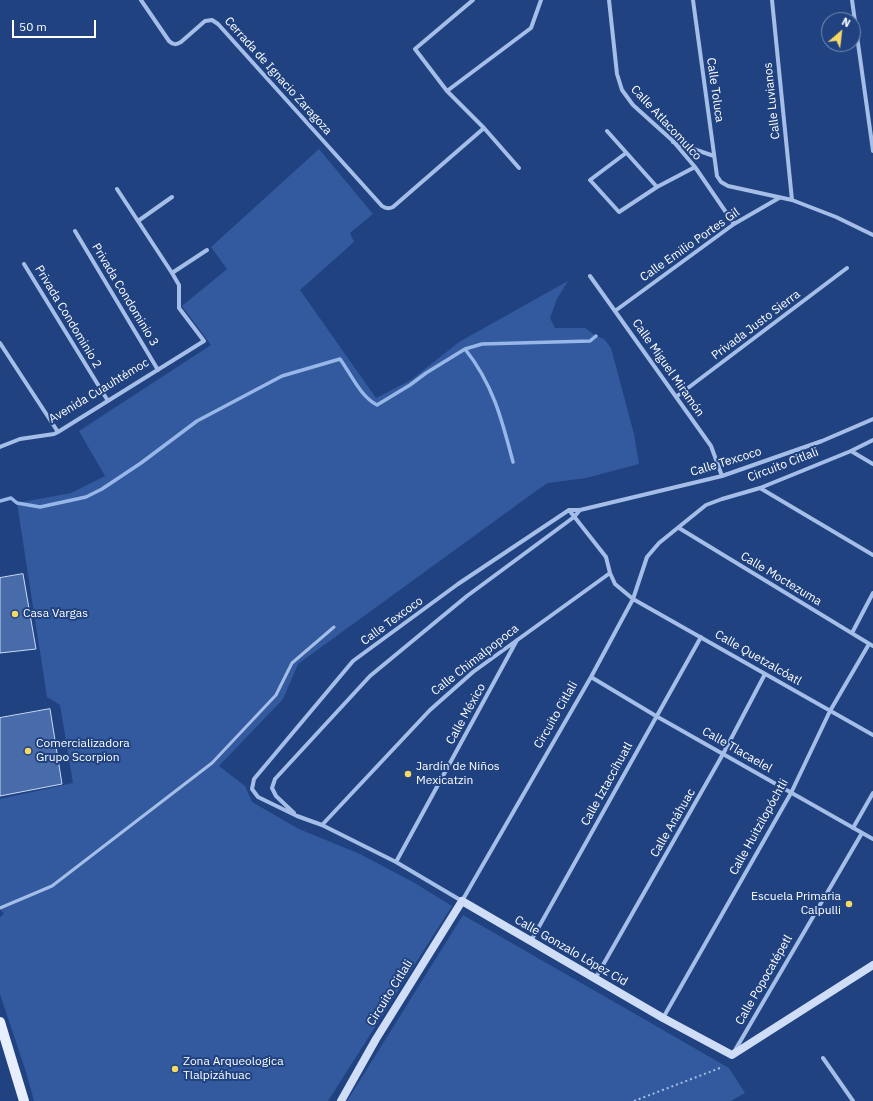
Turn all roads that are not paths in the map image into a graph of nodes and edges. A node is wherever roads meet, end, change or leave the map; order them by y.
1 (141, 0) edge
2 (473, 0) edge
3 (541, 0) edge
4 (609, 0) edge
5 (693, 0) edge
6 (772, 0) edge
7 (852, 0) edge
8 (447, 91) junction
9 (484, 128) junction
10 (607, 131) dead end
11 (673, 141) junction
12 (873, 151) edge
13 (626, 153) junction
14 (714, 156) junction
15 (694, 167) junction
16 (519, 168) dead end
17 (657, 187) junction
18 (117, 189) dead end
19 (172, 197) dead end
20 (779, 198) junction
21 (792, 200) junction
22 (138, 221) junction
23 (734, 224) junction
24 (75, 231) dead end
25 (873, 235) edge
26 (207, 250) dead end
27 (24, 264) dead end
28 (847, 268) dead end
29 (172, 273) junction
30 (590, 276) dead end
31 (615, 311) junction
32 (0, 343) edge
33 (158, 370) junction
34 (676, 397) junction
35 (108, 402) junction
36 (873, 419) edge
37 (58, 432) junction
38 (873, 440) edge
39 (0, 447) edge
40 (851, 451) junction
41 (873, 464) edge
42 (722, 476) junction
43 (760, 488) junction
44 (569, 510) junction
45 (580, 510) junction
46 (574, 517) junction
47 (679, 528) junction
48 (873, 555) edge
49 (610, 573) junction
50 (873, 592) edge
51 (633, 599) junction
52 (334, 627) dead end
53 (852, 633) junction
54 (701, 637) junction
55 (519, 638) junction
56 (871, 645) edge
57 (765, 674) junction
58 (591, 677) junction
59 (830, 711) junction
60 (656, 716) junction
61 (873, 735) edge
62 (723, 754) junction
63 (252, 789) joint
64 (791, 793) junction
65 (873, 793) edge
66 (298, 816) junction
67 (322, 825) junction
68 (853, 828) junction
69 (862, 833) junction
70 (873, 839) edge
71 (396, 862) junction
72 (462, 901) junction
73 (0, 908) edge
74 (531, 941) junction
75 (873, 965) edge
76 (596, 980) junction
77 (663, 1018) junction
78 (0, 1022) edge
79 (732, 1055) junction
80 (823, 1058) dead end
81 (24, 1101) edge
82 (341, 1101) edge
83 (853, 1101) edge

1 - 9 street, Cerrada de Ignacio Zaragoza
2 - 8 street
3 - 8 street
4 - 11 street, Calle Atlacomulco
5 - 14 street, Calle Toluca
6 - 21 street, Calle Luvianos
7 - 12 street
8 - 9 street
9 - 16 street
10 - 13 street
11 - 14 street
11 - 15 street, Calle Atlacomulco
13 - 17 street
13 - 17 street
14 - 20 street, Calle Toluca
15 - 17 street
15 - 23 street, Calle Atlacomulco
18 - 22 street
19 - 22 street
20 - 21 street
20 - 23 street, Calle Emilio Portes Gil
21 - 25 street
22 - 29 street
23 - 31 street, Calle Emilio Portes Gil
24 - 33 street, Privada Condominio 3
26 - 29 street
27 - 35 street, Privada Condominio 2
28 - 34 street, Privada Justo Sierra
29 - 33 street, Avenida Cuauhtémoc
30 - 31 street, Calle Miguel Miramón
31 - 34 street, Calle Miguel Miramón
32 - 37 street
33 - 35 street, Avenida Cuauhtémoc
34 - 42 street, Calle Miguel Miramón
35 - 37 street, Avenida Cuauhtémoc
36 - 42 street, Calle Texcoco
37 - 39 street, Avenida Cuauhtémoc
38 - 40 street, Circuito Citlali
40 - 41 street
40 - 43 street, Circuito Citlali
42 - 45 street, Calle Texcoco
43 - 47 street, Circuito Citlali
43 - 48 street
44 - 45 street, Calle Texcoco
44 - 46 street
44 - 63 street, Calle Texcoco
45 - 46 street
46 - 49 street
46 - 66 street
47 - 51 street, Circuito Citlali
47 - 53 street, Calle Moctezuma
49 - 51 street, Calle Quetzalcóatl
49 - 55 street, Calle Chimalpopoca
50 - 53 street
51 - 54 street, Calle Quetzalcóatl
51 - 58 street, Circuito Citlali
52 - 73 lane
53 - 56 street, Calle Moctezuma
54 - 57 street, Calle Quetzalcóatl
54 - 60 street, Calle Iztaccíhuatl
55 - 67 street, Calle Chimalpopoca
55 - 71 street, Calle México
56 - 59 street, Calle Huitzilopóchtli
57 - 59 street, Calle Quetzalcóatl
57 - 62 street, Calle Anáhuac
58 - 60 street, Calle Tlacaelel
58 - 72 street, Circuito Citlali
59 - 61 street, Calle Quetzalcóatl
59 - 64 street, Calle Huitzilopóchtli
60 - 62 street, Calle Tlacaelel
60 - 74 street, Calle Iztaccíhuatl
62 - 64 street, Calle Tlacaelel
62 - 76 street, Calle Anáhuac
63 - 66 street, Calle Gonzalo López Cid
64 - 68 street, Calle Tlacaelel
64 - 77 street, Calle Huitzilopóchtli
65 - 68 street
66 - 67 street, Calle Gonzalo López Cid
67 - 71 street, Calle Gonzalo López Cid
68 - 69 street, Calle Tlacaelel
69 - 70 street, Calle Tlacaelel
69 - 79 street, Calle Popocatépetl
71 - 72 street, Calle Gonzalo López Cid
72 - 74 street, Calle Gonzalo López Cid
72 - 82 street, Circuito Citlali
74 - 76 street, Calle Gonzalo López Cid
75 - 79 street
76 - 77 street, Calle Gonzalo López Cid
77 - 79 street, Calle Gonzalo López Cid
78 - 81 main road
80 - 83 street

